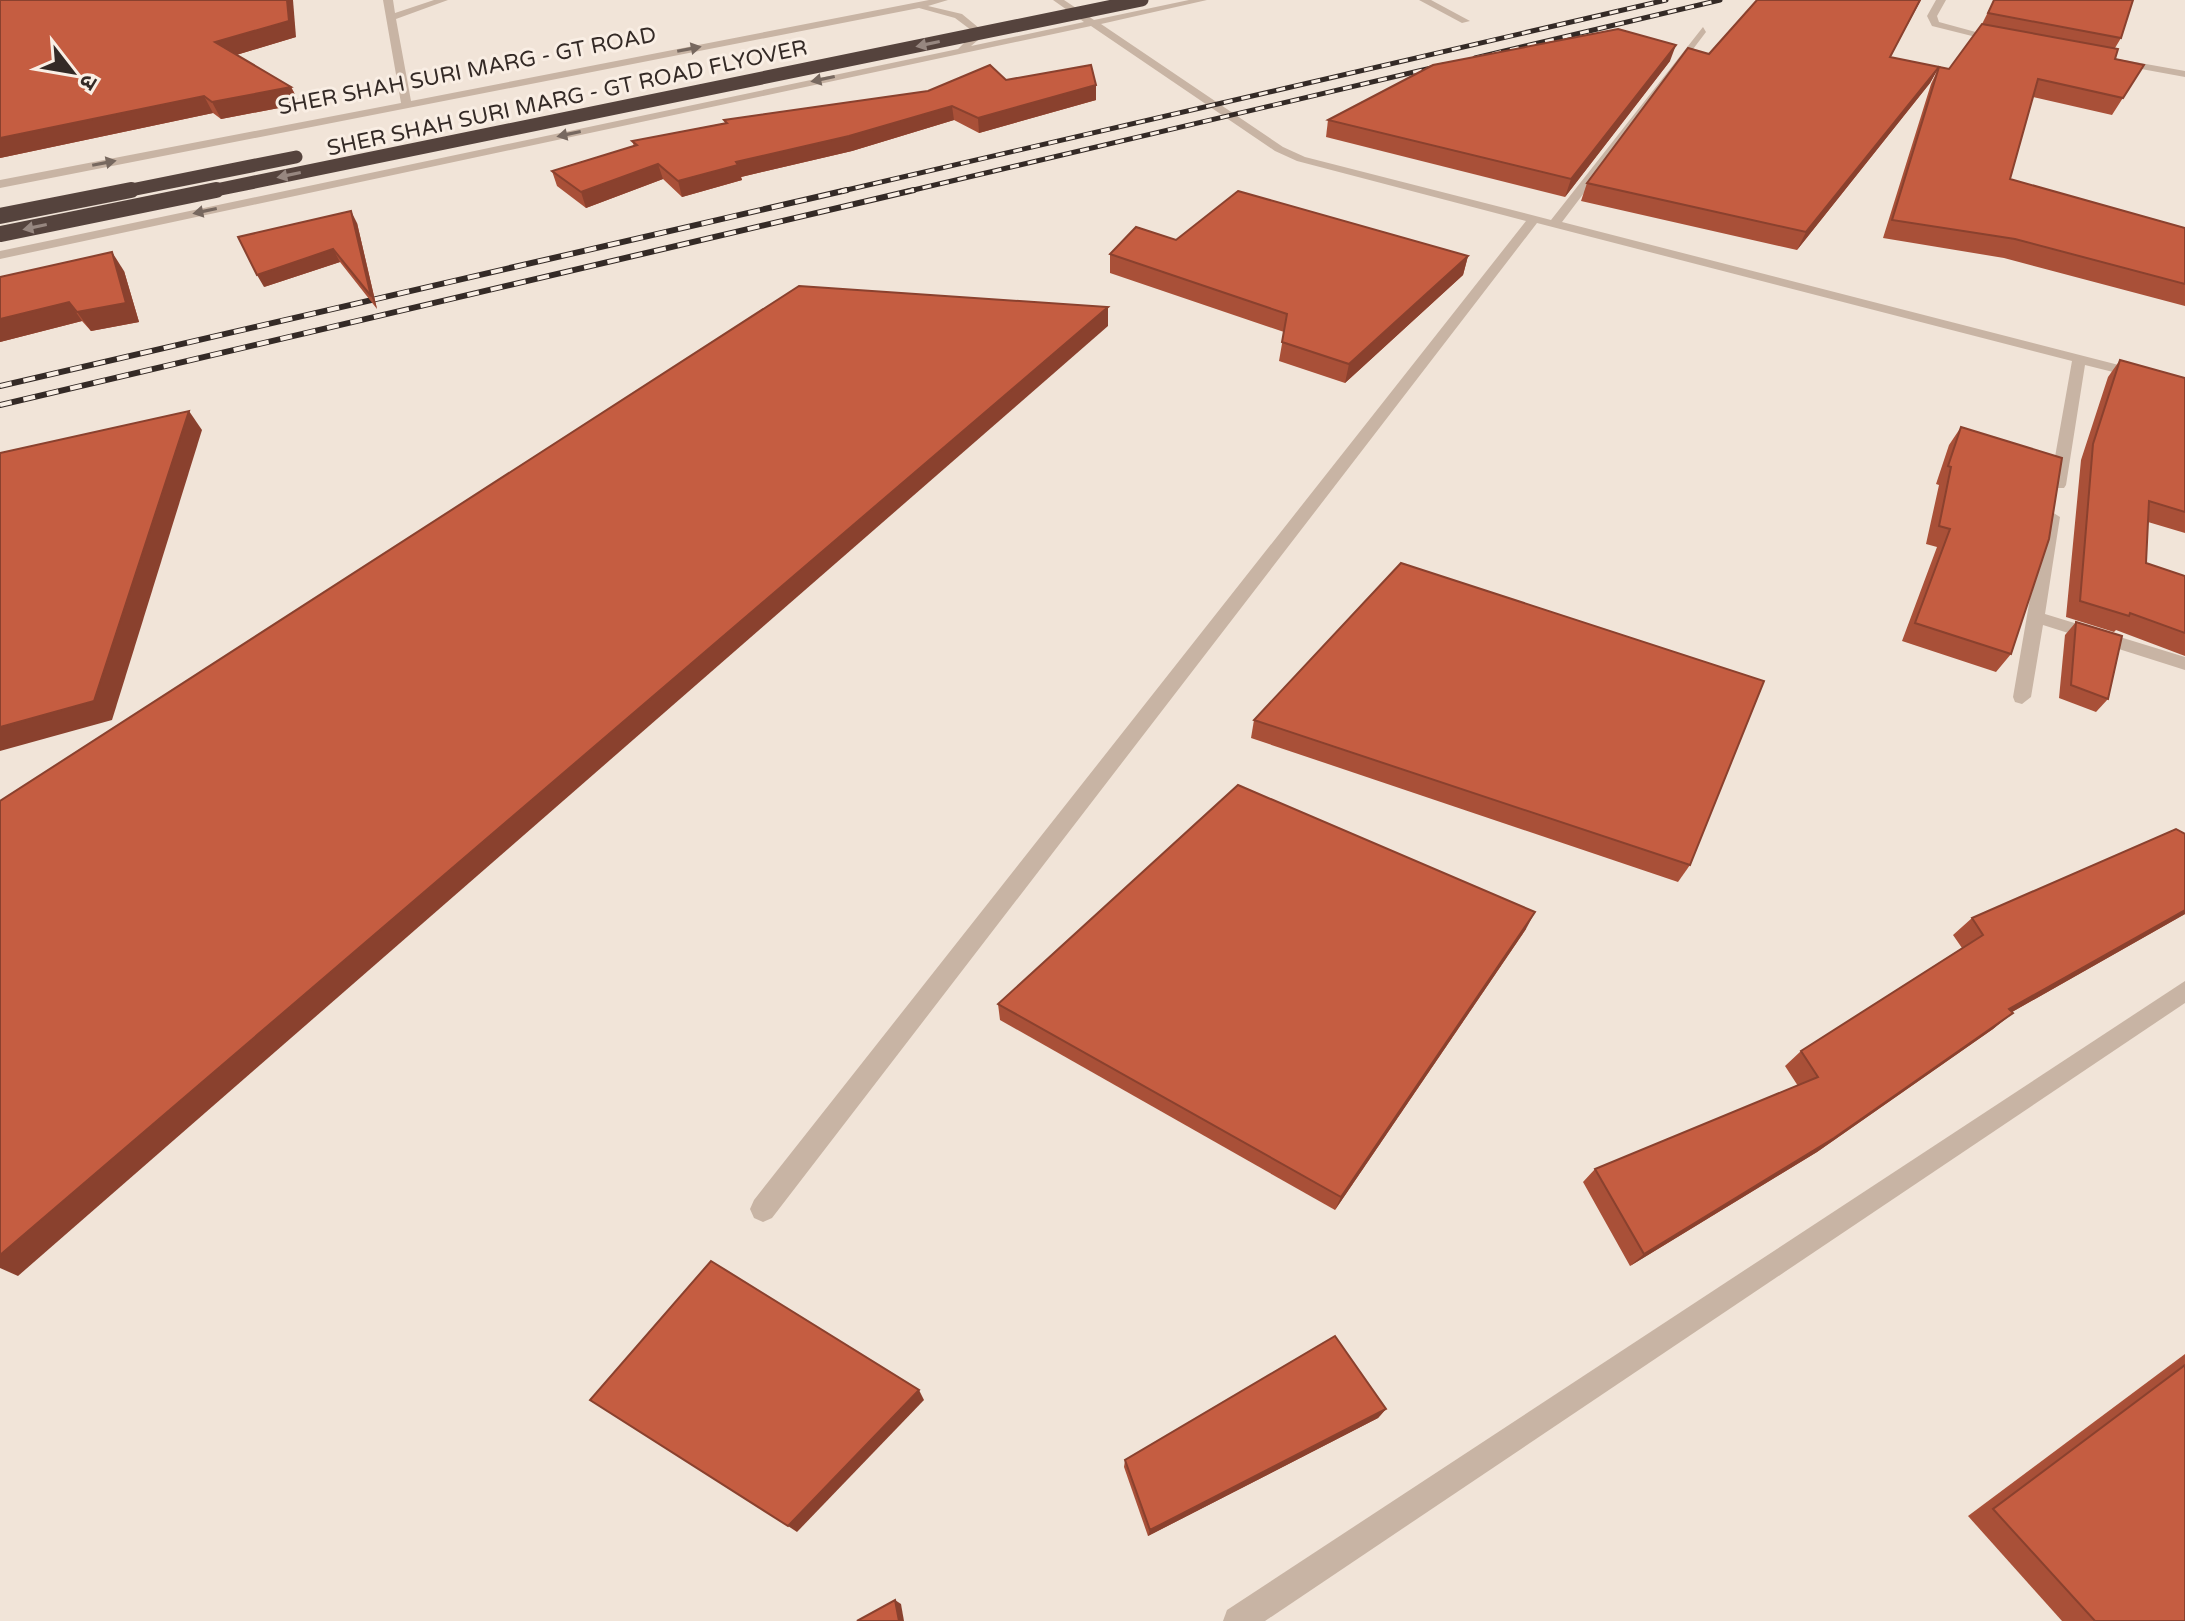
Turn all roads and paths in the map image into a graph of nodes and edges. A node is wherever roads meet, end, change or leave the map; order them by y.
1 (388, 0) edge
2 (443, 0) edge
3 (943, 0) edge
4 (1058, 0) edge
5 (1075, 0) edge
6 (1142, 0) edge
7 (1159, 0) edge
8 (1202, 0) edge
9 (1424, 0) edge
10 (1941, 0) edge
11 (1179, 5) junction
12 (899, 9) junction
13 (391, 18) junction
14 (1465, 21) dead end
15 (1091, 23) junction
16 (1703, 30) dead end
17 (2006, 41) edge
18 (959, 51) junction
19 (2110, 60) edge
20 (2185, 74) edge
21 (670, 81) dead end
22 (639, 88) dead end
23 (623, 91) dead end
24 (406, 102) junction
25 (311, 154) dead end
26 (0, 184) edge
27 (0, 216) edge
28 (1534, 219) junction
29 (1554, 224) junction
30 (1, 234) edge
31 (0, 255) edge
32 (2079, 359) junction
33 (2185, 386) edge
34 (2036, 617) junction
35 (2185, 664) edge
36 (2022, 697) dead end
37 (2185, 991) edge
38 (763, 1209) dead end
39 (1238, 1621) edge

1 - 13 street
2 - 13 street
3 - 12 street, SHER SHAH SURI MARG - GT ROAD
4 - 15 street
5 - 21 highway, SHER SHAH SURI MARG - GT ROAD FLYOVER
6 -> 30 highway, SHER SHAH SURI MARG - GT ROAD FLYOVER, bridge
7 - 11 street
8 - 11 street
9 - 14 street
10 - 17 street
11 - 15 street
12 - 18 street
24 -> 12 street, SHER SHAH SURI MARG - GT ROAD
13 - 24 street
15 - 18 street
15 - 28 street
16 - 29 street
18 -> 31 street
19 - 20 street
22 - 23 highway, SHER SHAH SURI MARG - GT ROAD FLYOVER
26 -> 24 street, SHER SHAH SURI MARG - GT ROAD
25 - 27 highway, SHER SHAH SURI MARG - GT ROAD FLYOVER, bridge
28 - 29 street
28 - 38 street
29 - 32 street
32 - 33 street
32 - 34 street
34 - 35 street
34 - 36 street
37 - 39 street

